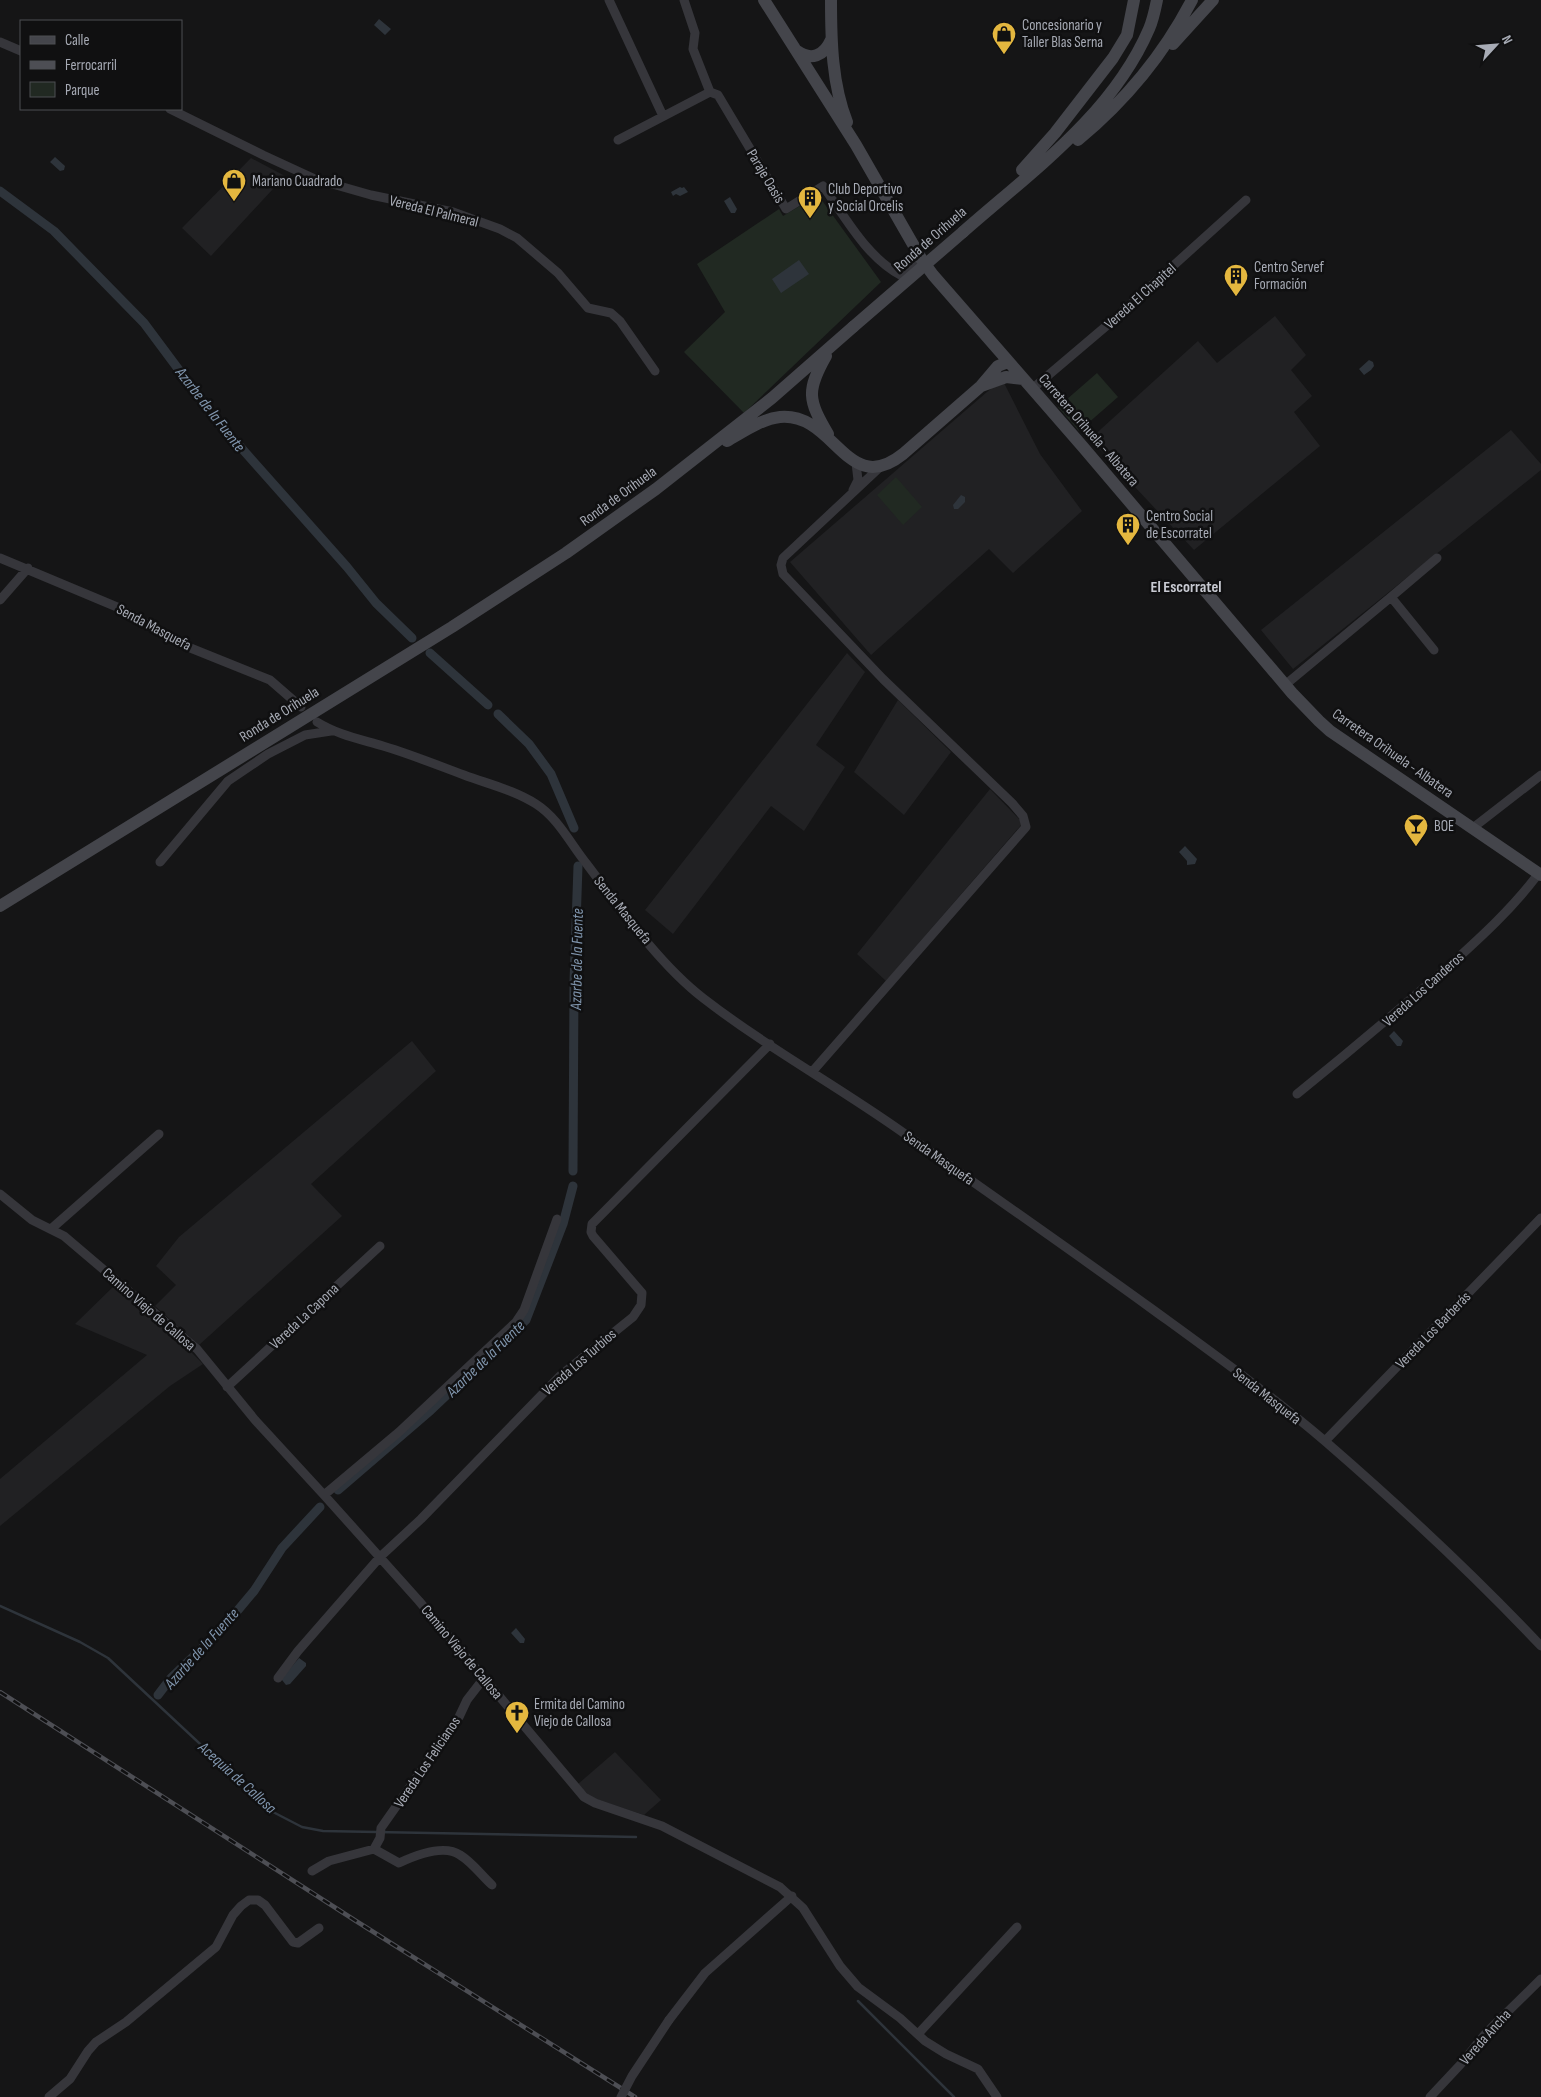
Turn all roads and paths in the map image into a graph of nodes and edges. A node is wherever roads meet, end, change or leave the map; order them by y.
1 (609, 0) edge
2 (684, 0) edge
3 (764, 0) edge
4 (831, 0) edge
5 (1134, 0) edge
6 (1157, 0) edge
7 (1192, 0) edge
8 (1213, 0) edge
9 (831, 40) junction
10 (0, 42) edge
11 (797, 50) junction
12 (20, 52) edge
13 (1151, 67) junction
14 (710, 92) junction
15 (172, 110) edge
16 (663, 116) junction
17 (618, 140) dead end
18 (856, 145) junction
19 (1023, 179) junction
20 (1246, 200) dead end
21 (963, 232) junction
22 (922, 260) junction
23 (984, 336) junction
24 (831, 348) junction
25 (1008, 362) junction
26 (655, 370) dead end
27 (1023, 379) junction
28 (981, 386) junction
29 (1032, 389) junction
30 (831, 440) junction
31 (698, 456) junction
32 (856, 463) junction
33 (878, 469) junction
34 (851, 494) junction
35 (0, 558) edge
36 (1437, 558) dead end
37 (28, 568) junction
38 (1391, 596) junction
39 (0, 600) edge
40 (1434, 650) dead end
41 (1285, 685) junction
42 (301, 707) dead end
43 (317, 722) dead end
44 (331, 730) junction
45 (1541, 775) edge
46 (1474, 827) junction
47 (160, 862) dead end
48 (1540, 874) edge
49 (0, 906) edge
50 (770, 1044) junction
51 (812, 1072) junction
52 (1297, 1094) dead end
53 (159, 1134) dead end
54 (0, 1194) edge
55 (1541, 1218) edge
56 (557, 1219) dead end
57 (52, 1229) junction
58 (380, 1246) dead end
59 (227, 1387) junction
60 (1325, 1441) junction
61 (324, 1495) junction
62 (380, 1557) junction
63 (1541, 1646) edge
64 (278, 1678) dead end
65 (484, 1678) junction
66 (374, 1849) junction
67 (312, 1871) dead end
68 (492, 1885) dead end
69 (792, 1896) junction
70 (1018, 1927) dead end
71 (319, 1928) dead end
72 (1541, 1979) edge
73 (918, 2034) junction
74 (49, 2097) edge
75 (621, 2097) edge
76 (996, 2097) edge
77 (1430, 2097) edge

1 - 16 street
2 - 14 street, Paraje Oasis
3 - 11 main road
4 - 9 main road
5 - 21 main road
6 - 19 main road, Ronda de Orihuela
7 - 13 main road
8 - 13 main road
9 - 11 main road
9 - 18 main road
10 - 12 street
11 - 18 main road
13 - 19 main road
14 - 16 street
14 - 22 street, Paraje Oasis
15 - 26 street, Vereda El Palmeral
16 - 17 street
18 - 22 main road, Carretera Orihuela - Albatera
19 - 21 main road, Ronda de Orihuela
20 - 29 street, Vereda El Chapitel
21 - 24 main road, Ronda de Orihuela, bridge
22 - 23 main road, Carretera Orihuela - Albatera
23 - 25 main road, Carretera Orihuela - Albatera
23 - 28 main road
24 - 30 main road
24 - 31 main road, Ronda de Orihuela
25 - 27 main road, Carretera Orihuela - Albatera
25 - 28 main road
27 - 28 main road
27 - 29 main road, Carretera Orihuela - Albatera
28 - 33 main road
29 - 41 main road, Carretera Orihuela - Albatera
30 - 31 main road
30 - 32 main road
31 - 49 main road, Ronda de Orihuela
32 - 33 main road
32 - 34 street
33 - 34 street
34 - 51 street
35 - 37 street, Senda Masquefa
36 - 38 street
37 - 39 street
37 - 42 street, Senda Masquefa
38 - 40 street
38 - 41 street
41 - 46 main road, Carretera Orihuela - Albatera
43 - 44 street, Senda Masquefa
44 - 47 street
44 - 50 street, Senda Masquefa
45 - 46 street
46 - 48 main road, Carretera Orihuela - Albatera
48 - 52 street, Vereda Los Canderos
50 - 51 street, Senda Masquefa
50 - 62 street, Vereda Los Turbios
51 - 60 street, Senda Masquefa
53 - 57 street
54 - 57 street, Camino Viejo de Callosa
55 - 60 street, Vereda Los Barberás
56 - 61 street
57 - 59 street, Camino Viejo de Callosa
58 - 59 street, Vereda La Capona
59 - 61 street, Camino Viejo de Callosa
60 - 63 street, Senda Masquefa
61 - 62 street, Camino Viejo de Callosa
62 - 64 street, Vereda Los Turbios
62 - 65 street, Camino Viejo de Callosa
65 - 66 street, Vereda Los Felicianos
65 - 69 street, Camino Viejo de Callosa
66 - 67 street
66 - 68 street
69 - 73 street, Camino Viejo de Callosa
69 - 75 street, bridge
70 - 73 street
71 - 74 street
72 - 77 street, Vereda Ancha
73 - 76 street, Camino Viejo de Callosa

